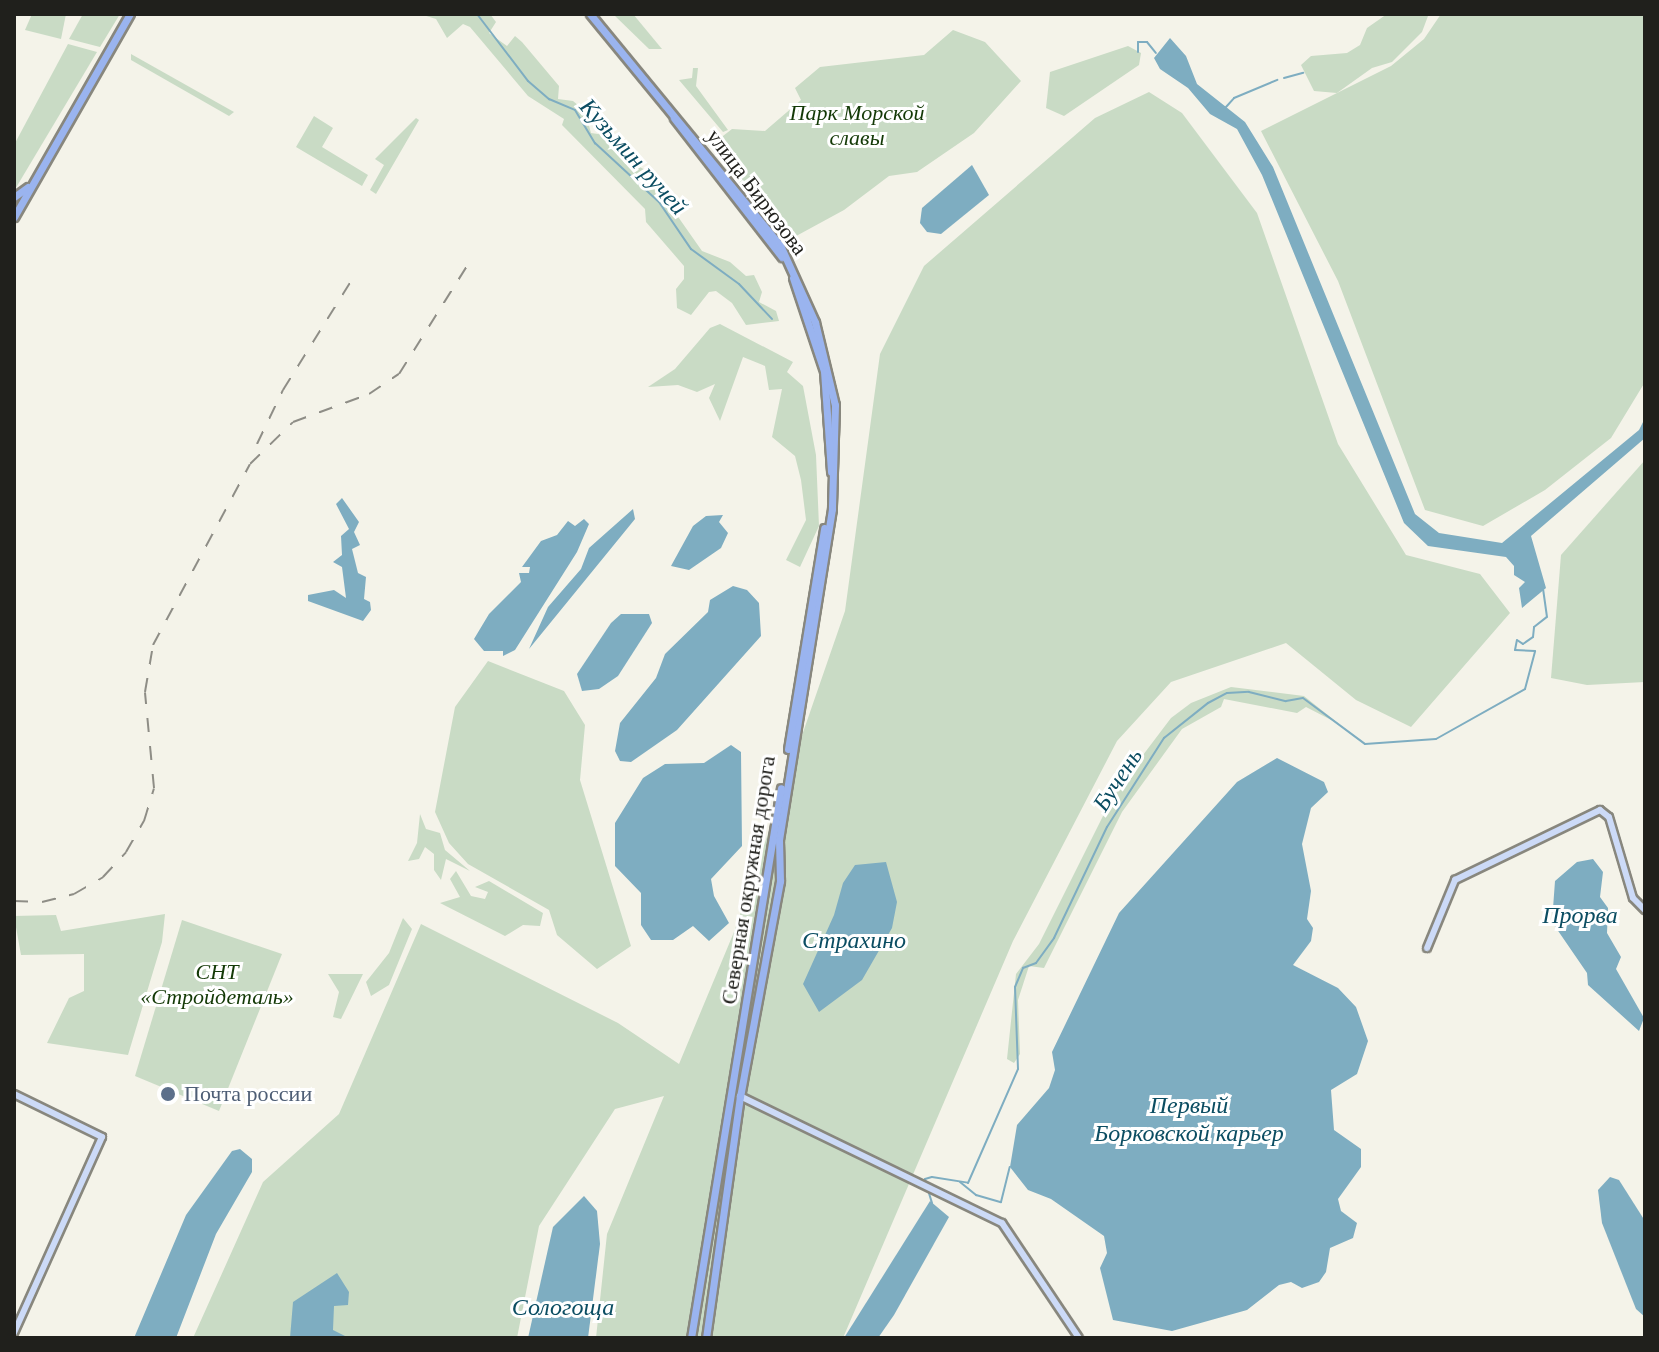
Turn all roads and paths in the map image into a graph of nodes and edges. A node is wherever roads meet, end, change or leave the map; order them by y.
1 (130, 14) edge
2 (590, 14) edge
3 (33, 183) junction
4 (14, 197) edge
5 (21, 205) junction
6 (14, 217) edge
7 (834, 431) junction
8 (765, 880) junction
9 (780, 881) junction
10 (1645, 910) edge
11 (1427, 948) dead end
12 (14, 1094) edge
13 (740, 1096) junction
14 (14, 1333) edge
15 (691, 1338) edge
16 (706, 1338) edge
17 (1079, 1338) edge

1 - 3 main road
2 - 7 main road, улица Бирюзова
3 - 4 main road
3 - 5 main road
4 - 5 main road
5 - 6 main road
7 - 8 main road, Северная окружная дорога
7 - 9 main road, Северная окружная дорога
8 - 9 main road
8 - 15 main road, Северная окружная дорога
9 - 13 main road, Северная окружная дорога
10 - 11 street
12 - 14 street
13 - 16 main road, Северная окружная дорога
13 - 17 street

